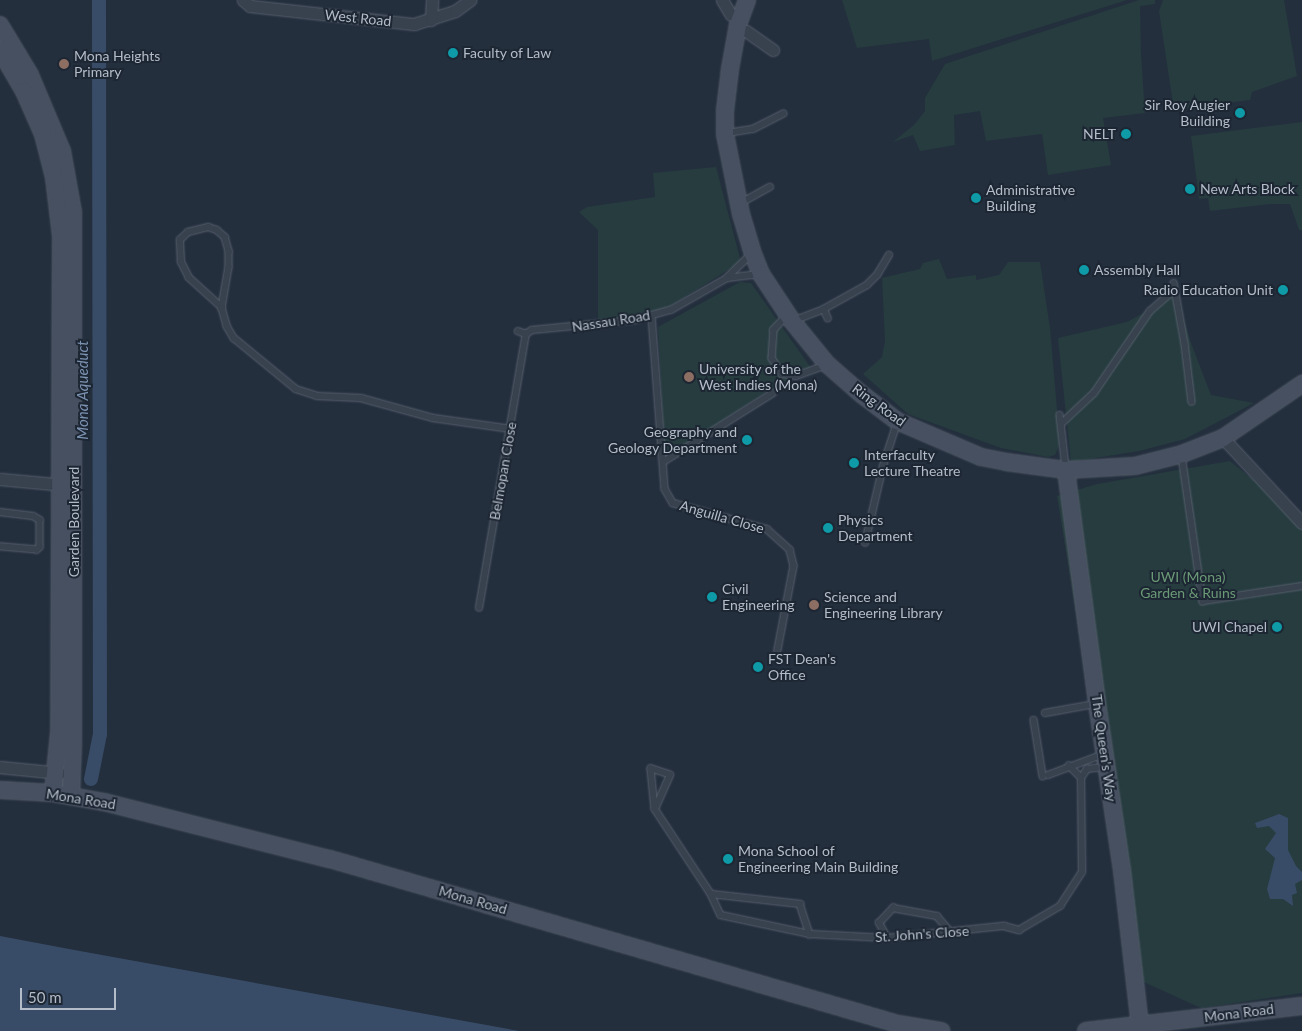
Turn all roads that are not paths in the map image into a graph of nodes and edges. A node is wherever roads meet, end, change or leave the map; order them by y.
1 (243, 0) edge
2 (432, 0) edge
3 (470, 0) edge
4 (722, 0) edge
5 (747, 0) edge
6 (731, 15) dead end
7 (431, 20) junction
8 (0, 25) edge
9 (746, 31) dead end
10 (0, 50) edge
11 (773, 50) dead end
12 (783, 114) dead end
13 (725, 134) junction
14 (770, 188) dead end
15 (739, 204) junction
16 (753, 254) junction
17 (889, 255) dead end
18 (761, 274) junction
19 (727, 278) junction
20 (222, 308) junction
21 (824, 309) junction
22 (652, 316) junction
23 (790, 318) junction
24 (828, 318) dead end
25 (518, 331) dead end
26 (526, 334) junction
27 (827, 364) junction
28 (1302, 384) edge
29 (773, 393) dead end
30 (1192, 402) dead end
31 (1060, 415) dead end
32 (897, 421) junction
33 (1062, 424) junction
34 (511, 429) junction
35 (1223, 438) junction
36 (1182, 454) junction
37 (663, 462) junction
38 (1066, 470) junction
39 (0, 479) edge
40 (67, 485) junction
41 (0, 512) edge
42 (1301, 521) edge
43 (865, 543) dead end
44 (0, 546) edge
45 (1302, 586) edge
46 (479, 608) dead end
47 (778, 650) dead end
48 (1097, 703) junction
49 (1044, 713) dead end
50 (1034, 720) dead end
51 (1105, 760) junction
52 (1069, 766) junction
53 (0, 767) edge
54 (73, 772) junction
55 (54, 774) junction
56 (1080, 778) junction
57 (0, 790) edge
58 (53, 793) junction
59 (71, 796) junction
60 (656, 809) junction
61 (711, 894) junction
62 (952, 932) junction
63 (810, 934) junction
64 (887, 938) junction
65 (1302, 1006) edge
66 (1141, 1028) edge
67 (941, 1031) edge
68 (1086, 1031) edge

1 - 7 street, West Road
2 - 7 street
3 - 7 street, West Road
4 - 6 street
5 - 13 street, Ring Road
8 - 40 street, Garden Boulevard
9 - 11 street
10 - 40 street, Garden Boulevard
12 - 13 lane
13 - 15 street, Ring Road
14 - 15 lane
15 - 16 street, Ring Road
16 - 18 street, Ring Road
16 - 19 lane
17 - 21 lane
18 - 19 lane
18 - 23 street, Ring Road
19 - 22 lane, Nassau Road
20 - 20 lane
20 - 34 lane
21 - 23 lane
21 - 24 lane
22 - 26 lane, Nassau Road
22 - 37 lane, Anguilla Close
23 - 27 street, Ring Road
23 - 27 lane
25 - 26 lane
26 - 34 lane, Belmopan Close
27 - 32 street, Ring Road
28 - 35 street, Ring Road
29 - 37 lane
30 - 33 lane
31 - 33 lane
32 - 38 street, Ring Road
32 - 43 lane
33 - 38 lane
34 - 46 lane, Belmopan Close
35 - 36 street, Ring Road
35 - 42 street
36 - 38 street, Ring Road
36 - 45 lane
37 - 47 lane, Anguilla Close
38 - 48 street, The Queen's Way
39 - 40 street
40 - 54 street, Garden Boulevard
40 - 55 street, Garden Boulevard
41 - 44 lane
48 - 49 lane
48 - 51 street, The Queen's Way
50 - 52 lane
51 - 52 lane
51 - 56 lane
51 - 66 street, The Queen's Way
52 - 56 lane
53 - 55 street
54 - 55 street
54 - 59 street, Garden Boulevard
55 - 58 street, Garden Boulevard
56 - 62 lane, St. John's Close
57 - 58 street, Mona Road
58 - 59 street, Mona Road
59 - 67 street, Mona Road
60 - 60 lane, St. John's Close
60 - 61 lane, St. John's Close
61 - 63 lane, St. John's Close
61 - 63 lane
62 - 64 lane, St. John's Close
62 - 64 lane
63 - 64 lane, St. John's Close
65 - 66 street, Mona Road
66 - 68 street, Mona Road

